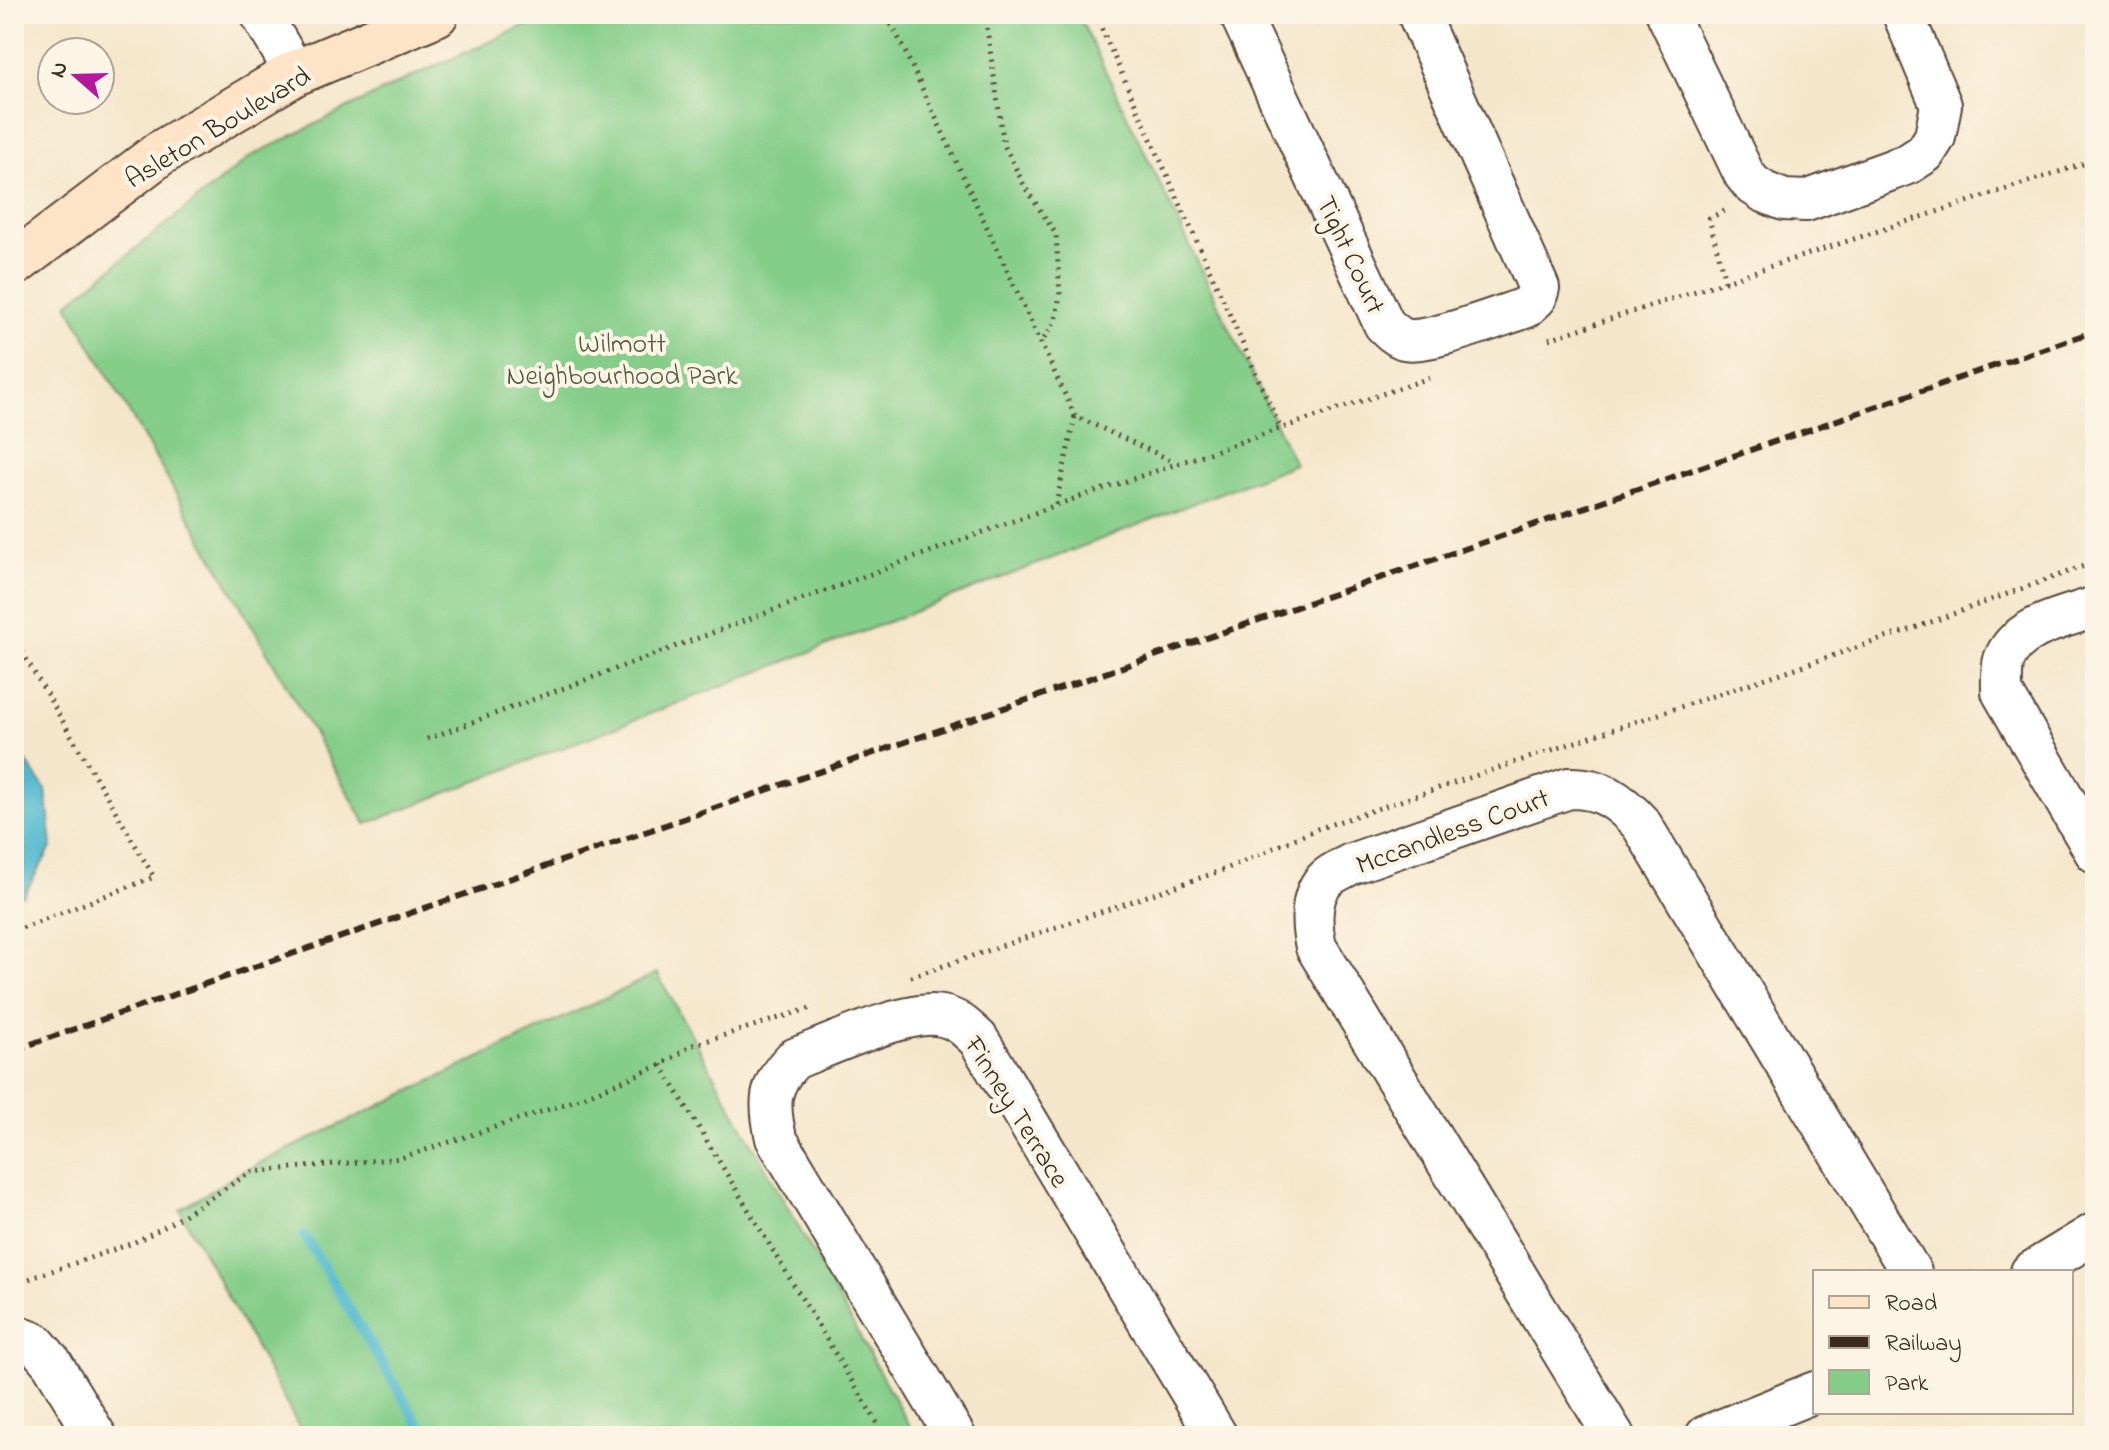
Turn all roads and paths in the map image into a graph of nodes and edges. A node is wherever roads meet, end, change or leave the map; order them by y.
1 (261, 14) edge
2 (436, 14) edge
3 (878, 14) edge
4 (980, 14) edge
5 (1095, 14) edge
6 (1240, 14) edge
7 (1418, 14) edge
8 (1667, 14) edge
9 (1903, 14) edge
10 (295, 73) junction
11 (2095, 160) edge
12 (1764, 192) junction
13 (14, 264) edge
14 (1725, 281) junction
15 (1547, 339) dead end
16 (1041, 343) junction
17 (1443, 373) dead end
18 (1075, 416) junction
19 (1280, 427) junction
20 (1176, 463) junction
21 (1056, 505) junction
22 (2095, 562) edge
23 (2095, 607) edge
24 (14, 638) edge
25 (427, 739) dead end
26 (2095, 852) edge
27 (14, 931) edge
28 (897, 981) dead end
29 (823, 1004) dead end
30 (661, 1065) junction
31 (2095, 1233) edge
32 (1910, 1270) edge
33 (2034, 1270) edge
34 (14, 1284) edge
35 (14, 1335) edge
36 (1813, 1393) edge
37 (96, 1436) edge
38 (885, 1436) edge
39 (955, 1436) edge
40 (1217, 1436) edge
41 (1614, 1436) edge
42 (1706, 1436) edge

1 - 10 street
2 - 10 street, Asleton Boulevard
3 - 16 path
4 - 16 path
5 - 19 path
6 - 7 street, Tight Court
8 - 12 street
9 - 12 street
10 - 13 street, Asleton Boulevard
11 - 14 path
12 - 14 path
14 - 15 path
16 - 18 path
17 - 19 path
18 - 20 path
18 - 21 path
19 - 20 path
20 - 21 path
21 - 25 path
22 - 28 path
23 - 26 street
24 - 27 path
29 - 30 path
30 - 34 path
30 - 38 path
31 - 33 street
32 - 41 street, Mccandless Court
35 - 37 street
36 - 42 street
39 - 40 street, Finney Terrace

